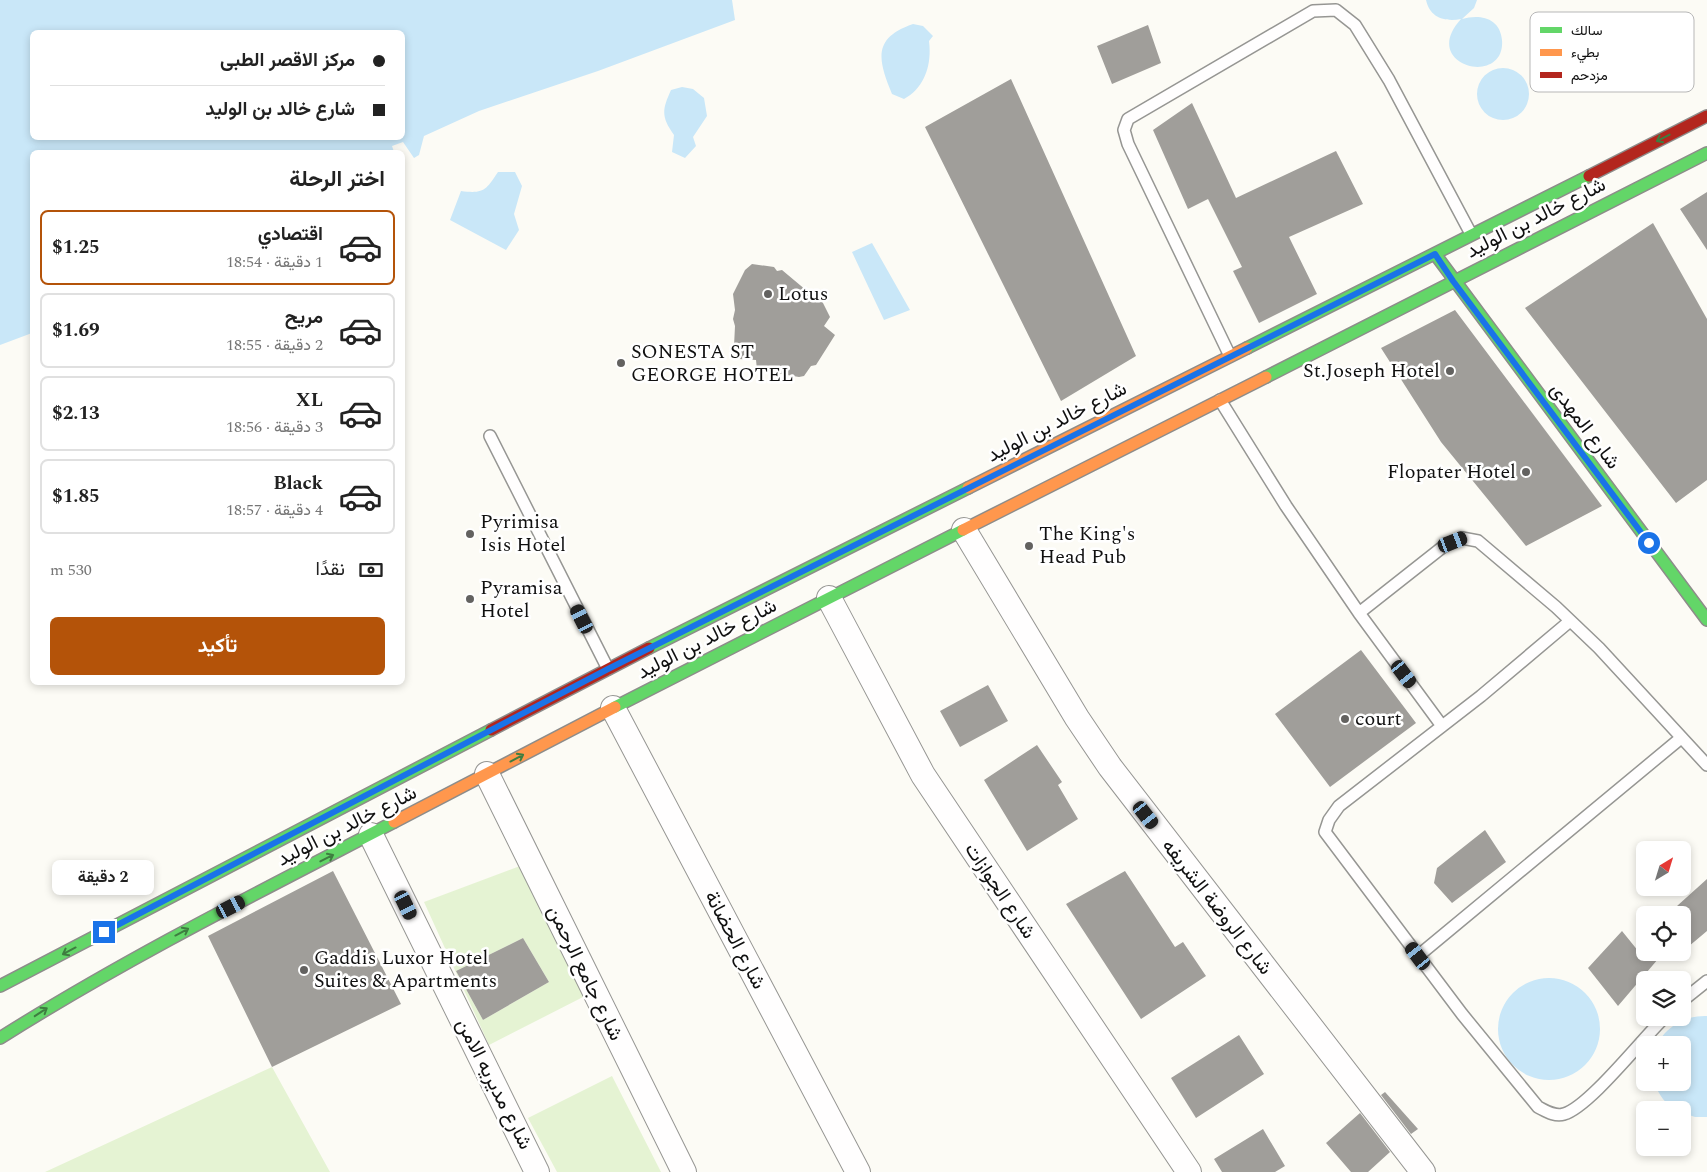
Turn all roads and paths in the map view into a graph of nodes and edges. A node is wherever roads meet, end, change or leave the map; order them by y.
1 (1707, 116) edge
2 (1707, 153) edge
3 (1472, 234) junction
4 (1435, 254) junction
5 (1453, 281) junction
6 (1232, 360) junction
7 (1220, 400) junction
8 (490, 436) dead end
9 (964, 530) junction
10 (829, 598) junction
11 (1359, 613) junction
12 (1707, 620) edge
13 (1570, 622) junction
14 (608, 669) junction
15 (613, 708) junction
16 (1442, 726) junction
17 (1681, 738) junction
18 (1707, 765) edge
19 (487, 774) junction
20 (371, 835) junction
21 (1418, 956) junction
22 (1707, 981) edge
23 (0, 986) edge
24 (1691, 994) edge
25 (1656, 1026) edge
26 (0, 1038) edge
27 (537, 1172) edge
28 (684, 1172) edge
29 (858, 1172) edge
30 (1189, 1172) edge
31 (1423, 1172) edge

1 -> 3 main road, شارع خالد بن الوليد
2 - 5 main road, شارع خالد بن الوليد
3 - 4 main road, شارع خالد بن الوليد
3 - 6 lane
4 - 5 main road, شارع المهدى
4 - 6 main road, شارع خالد بن الوليد
5 - 7 main road, شارع خالد بن الوليد
5 - 12 main road, شارع المهدى
6 - 14 main road, شارع خالد بن الوليد
7 - 9 main road, شارع خالد بن الوليد
7 - 11 lane
8 - 14 lane
9 - 10 main road, شارع خالد بن الوليد
9 - 31 street, شارع الروضة الشريفه
10 - 15 main road, شارع خالد بن الوليد
10 - 30 street, شارع الجوازات
11 - 13 lane
11 - 16 lane
13 - 16 lane
13 - 17 lane
14 -> 23 main road, شارع خالد بن الوليد
19 -> 15 main road, شارع خالد بن الوليد
15 - 29 street, شارع الحضانة
16 - 21 lane
17 - 18 lane
17 - 21 lane
19 - 20 main road, شارع خالد بن الوليد
19 - 28 street, شارع جامع الرحمن
26 -> 20 main road, شارع خالد بن الوليد
20 - 27 street, شارع مديريه الامن
21 - 25 lane
22 - 24 lane

